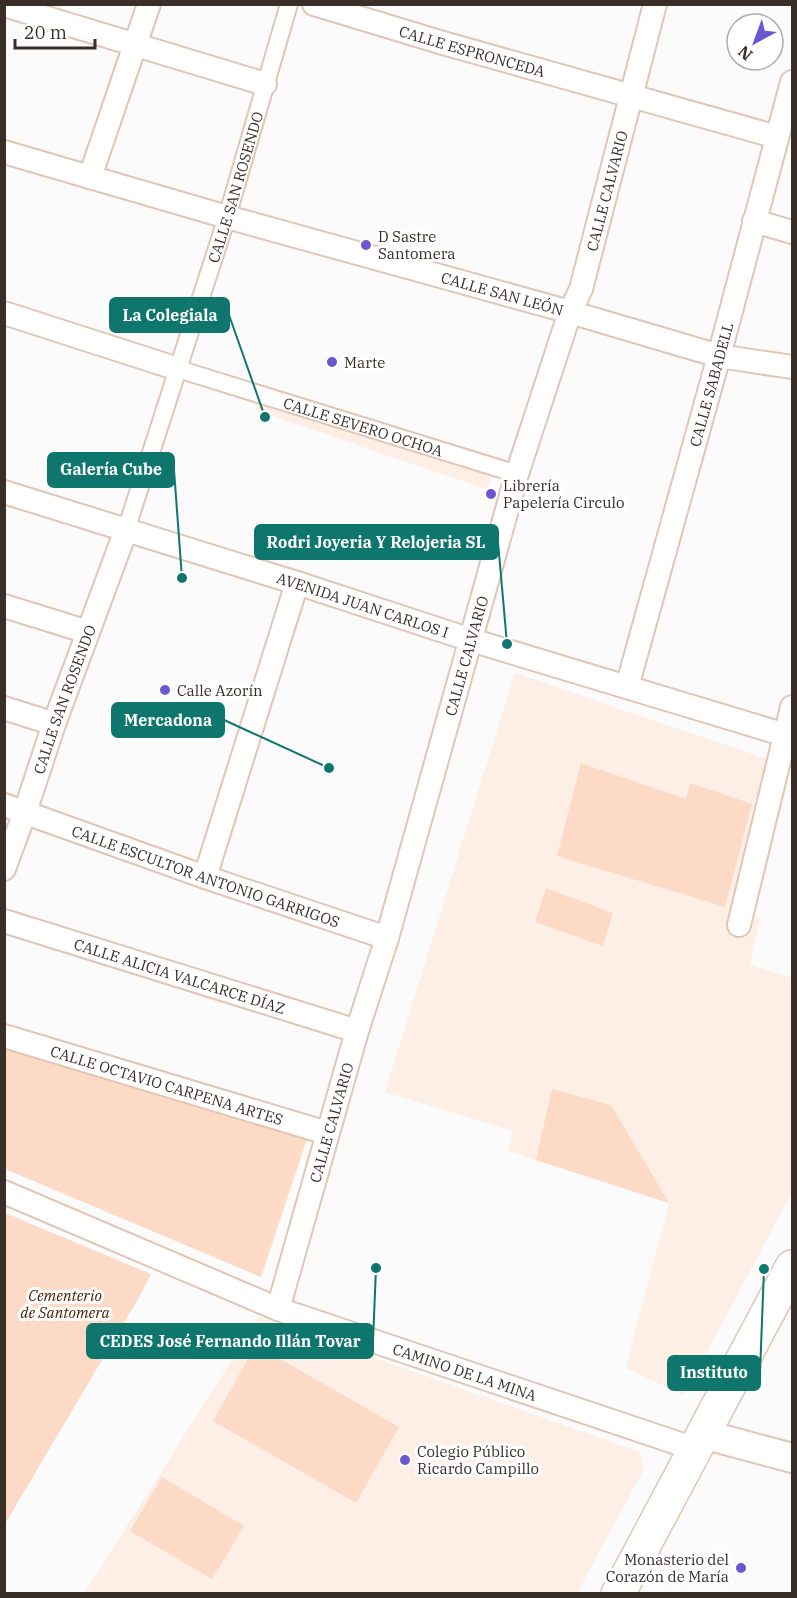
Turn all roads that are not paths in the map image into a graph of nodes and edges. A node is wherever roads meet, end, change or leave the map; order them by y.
1 (149, 4) edge
2 (289, 4) edge
3 (314, 4) edge
4 (655, 4) edge
5 (4, 5) edge
6 (136, 45) junction
7 (792, 82) edge
8 (265, 84) junction
9 (630, 96) junction
10 (777, 137) junction
11 (4, 152) edge
12 (90, 177) junction
13 (227, 217) junction
14 (754, 221) junction
15 (792, 232) edge
16 (570, 312) junction
17 (4, 313) edge
18 (719, 356) junction
19 (792, 366) edge
20 (178, 369) junction
21 (517, 474) junction
22 (4, 492) edge
23 (126, 530) junction
24 (297, 583) junction
25 (4, 606) edge
26 (88, 632) junction
27 (471, 640) junction
28 (627, 687) junction
29 (792, 707) edge
30 (4, 708) edge
31 (54, 724) junction
32 (789, 736) edge
33 (15, 808) edge
34 (4, 869) edge
35 (205, 877) junction
36 (4, 921) edge
37 (738, 925) dead end
38 (387, 938) junction
39 (357, 1031) junction
40 (4, 1036) edge
41 (327, 1133) junction
42 (4, 1192) edge
43 (792, 1267) edge
44 (278, 1309) junction
45 (699, 1441) junction
46 (792, 1458) edge
47 (618, 1593) edge

1 - 6 street
2 - 8 street, CALLE SAN ROSENDO
3 - 9 street, CALLE ESPRONCEDA
4 - 9 street, CALLE CALVARIO
5 - 6 street
6 - 8 street
6 - 12 street
7 - 10 street, CALLE SABADELL
8 - 13 street, CALLE SAN ROSENDO
9 - 10 street, CALLE ESPRONCEDA
9 - 16 street, CALLE CALVARIO
10 - 14 street, CALLE SABADELL
11 - 12 street, CALLE SAN LEÓN
12 - 13 street, CALLE SAN LEÓN
13 - 16 street, CALLE SAN LEÓN
13 - 20 street, CALLE SAN ROSENDO
14 - 15 street
14 - 18 street, CALLE SABADELL
16 - 18 street, CALLE SAN LEÓN
16 - 21 street, CALLE CALVARIO
17 - 20 street, CALLE SEVERO OCHOA
18 - 19 street, CALLE SAN LEÓN
18 - 28 street, CALLE SABADELL
20 - 21 street, CALLE SEVERO OCHOA
20 - 23 street, CALLE SAN ROSENDO
21 - 27 street, CALLE CALVARIO
22 - 23 street, AVENIDA JUAN CARLOS I
23 - 24 street, AVENIDA JUAN CARLOS I
23 - 26 street, CALLE SAN ROSENDO
24 - 27 street, AVENIDA JUAN CARLOS I
24 - 35 street
25 - 26 street
26 - 31 street, CALLE SAN ROSENDO
27 - 28 street, AVENIDA JUAN CARLOS I
27 - 38 street, CALLE CALVARIO
28 - 32 street, AVENIDA JUAN CARLOS I
29 - 32 street
30 - 31 street
31 - 33 street, CALLE SAN ROSENDO
32 - 37 street
33 - 34 street, CALLE SAN ROSENDO
33 - 35 street, CALLE ESCULTOR ANTONIO GARRIGOS
35 - 38 street, CALLE ESCULTOR ANTONIO GARRIGOS
36 - 39 street, CALLE ALICIA VALCARCE DÍAZ
38 - 39 street, CALLE CALVARIO
39 - 41 street, CALLE CALVARIO
40 - 41 street, CALLE OCTAVIO CARPENA ARTES
41 - 44 street, CALLE CALVARIO
42 - 44 street, CAMINO DE LA MINA
43 - 45 highway
44 - 45 street, CAMINO DE LA MINA
45 - 46 street
45 - 47 highway

